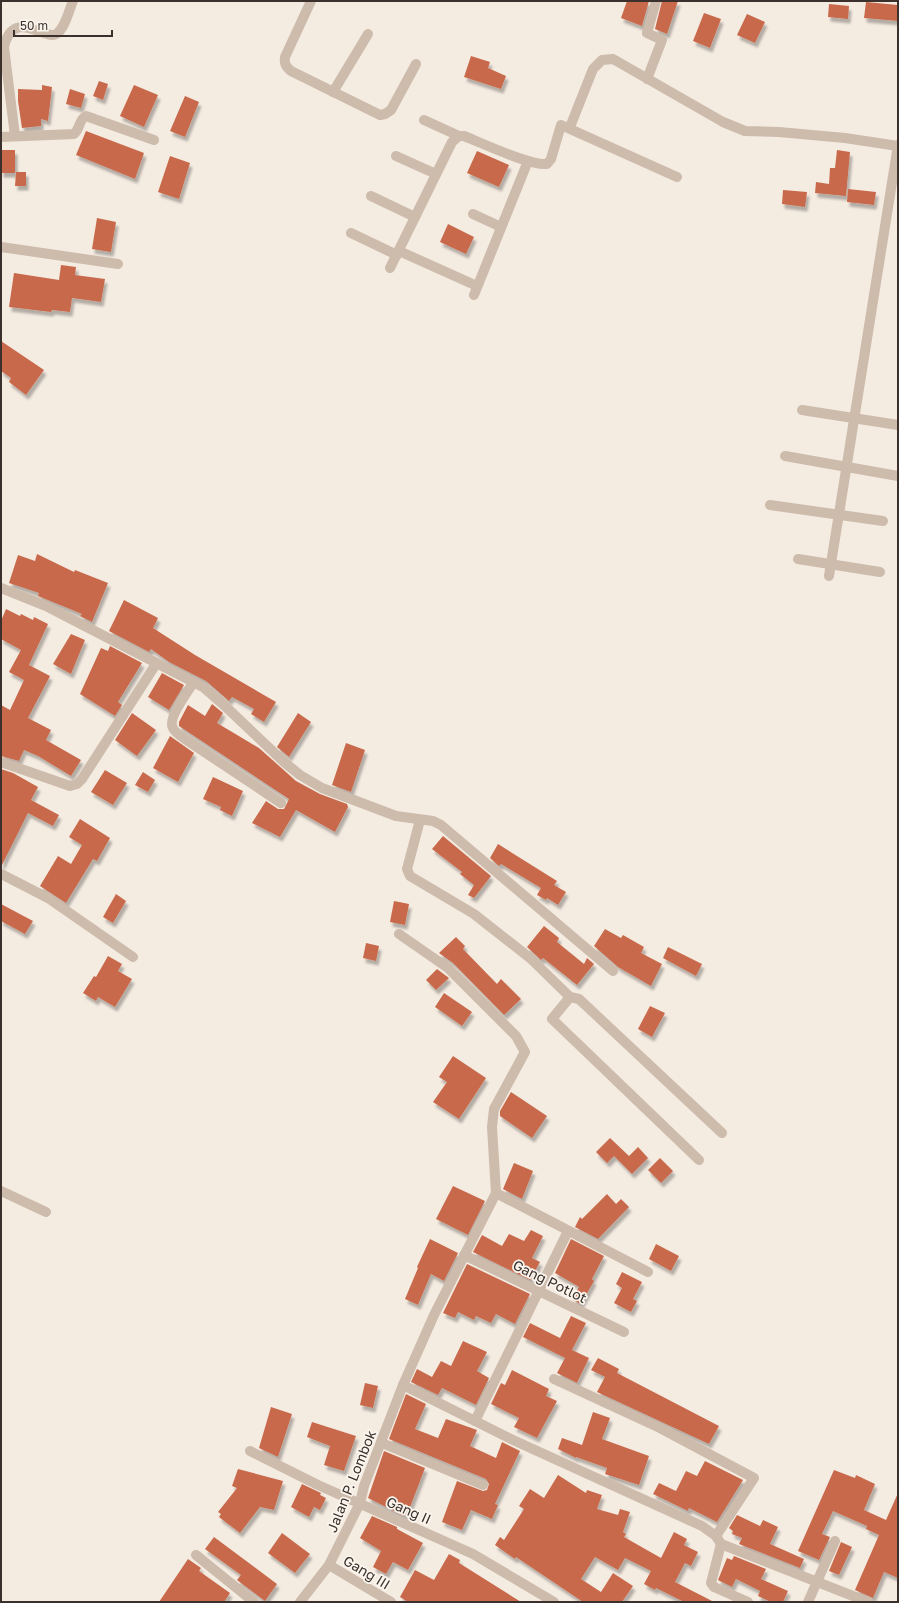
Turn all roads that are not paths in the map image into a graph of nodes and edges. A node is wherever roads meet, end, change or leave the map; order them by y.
1 (72, 1) edge
2 (311, 1) edge
3 (656, 1) edge
4 (368, 34) dead end
5 (416, 64) dead end
6 (647, 79) junction
7 (334, 92) junction
8 (424, 120) dead end
9 (570, 127) junction
10 (15, 136) junction
11 (458, 136) junction
12 (1, 137) edge
13 (154, 140) dead end
14 (898, 145) edge
15 (396, 156) dead end
16 (528, 161) junction
17 (436, 174) junction
18 (677, 177) dead end
19 (371, 196) dead end
20 (473, 214) dead end
21 (415, 217) junction
22 (501, 227) junction
23 (351, 233) dead end
24 (1, 247) edge
25 (398, 253) junction
26 (118, 264) dead end
27 (390, 268) dead end
28 (802, 410) dead end
29 (854, 419) junction
30 (898, 425) edge
31 (785, 456) dead end
32 (846, 466) junction
33 (898, 476) edge
34 (770, 505) dead end
35 (838, 515) junction
36 (883, 521) dead end
37 (798, 560) dead end
38 (830, 564) junction
39 (880, 572) dead end
40 (829, 576) dead end
41 (1, 588) edge
42 (156, 664) junction
43 (194, 682) junction
44 (1, 762) edge
45 (281, 803) dead end
46 (420, 820) junction
47 (1, 874) edge
48 (399, 934) dead end
49 (133, 957) dead end
50 (613, 972) dead end
51 (570, 997) junction
52 (722, 1133) dead end
53 (699, 1160) dead end
54 (1, 1191) edge
55 (496, 1193) junction
56 (46, 1212) dead end
57 (568, 1231) junction
58 (464, 1255) junction
59 (648, 1272) dead end
60 (538, 1292) junction
61 (624, 1332) dead end
62 (554, 1379) dead end
63 (403, 1385) junction
64 (475, 1421) junction
65 (382, 1443) junction
66 (250, 1451) dead end
67 (484, 1485) dead end
68 (360, 1503) junction
69 (718, 1540) junction
70 (835, 1541) dead end
71 (196, 1555) dead end
72 (329, 1565) junction
73 (817, 1581) junction
74 (254, 1602) edge
75 (300, 1602) edge
76 (391, 1602) edge
77 (554, 1602) edge
78 (748, 1602) edge
79 (808, 1602) edge
80 (868, 1602) edge

1 - 10 street
2 - 7 street
3 - 6 street
4 - 7 street
5 - 7 street
6 - 9 street
6 - 14 street
8 - 11 street
9 - 16 street
9 - 18 street
10 - 12 street
10 - 13 street
11 - 16 street
11 - 17 street
14 - 29 street
15 - 17 street
16 - 22 street
17 - 21 street
19 - 21 street
20 - 22 street
21 - 25 street
22 - 25 street
23 - 25 street
24 - 26 street
25 - 27 street
28 - 29 street
29 - 30 street
29 - 32 street
31 - 32 street
32 - 33 street
32 - 35 street
34 - 35 street
35 - 36 street
35 - 38 street
37 - 38 street
38 - 39 street
38 - 40 street
41 - 42 street
42 - 43 street
42 - 44 street
43 - 45 street
43 - 46 street
46 - 50 street
46 - 51 street
47 - 49 street
48 - 55 street
51 - 52 street
51 - 53 street
54 - 56 street
55 - 57 street
55 - 58 street, Jalan P. Lombok
57 - 59 street
57 - 60 street
58 - 60 street, Gang Potlot
58 - 63 street, Jalan P. Lombok
60 - 61 street, Gang Potlot
60 - 64 street
62 - 69 street
63 - 64 street
63 - 65 street, Jalan P. Lombok
64 - 69 street
65 - 67 street
65 - 68 street, Jalan P. Lombok
66 - 68 street, Gang II
68 - 72 street, Jalan P. Lombok
68 - 77 street, Gang II
69 - 73 street
69 - 78 street
70 - 73 street
71 - 74 street
72 - 75 street, Jalan P. Lombok
72 - 76 street, Gang III
73 - 79 street
73 - 80 street

